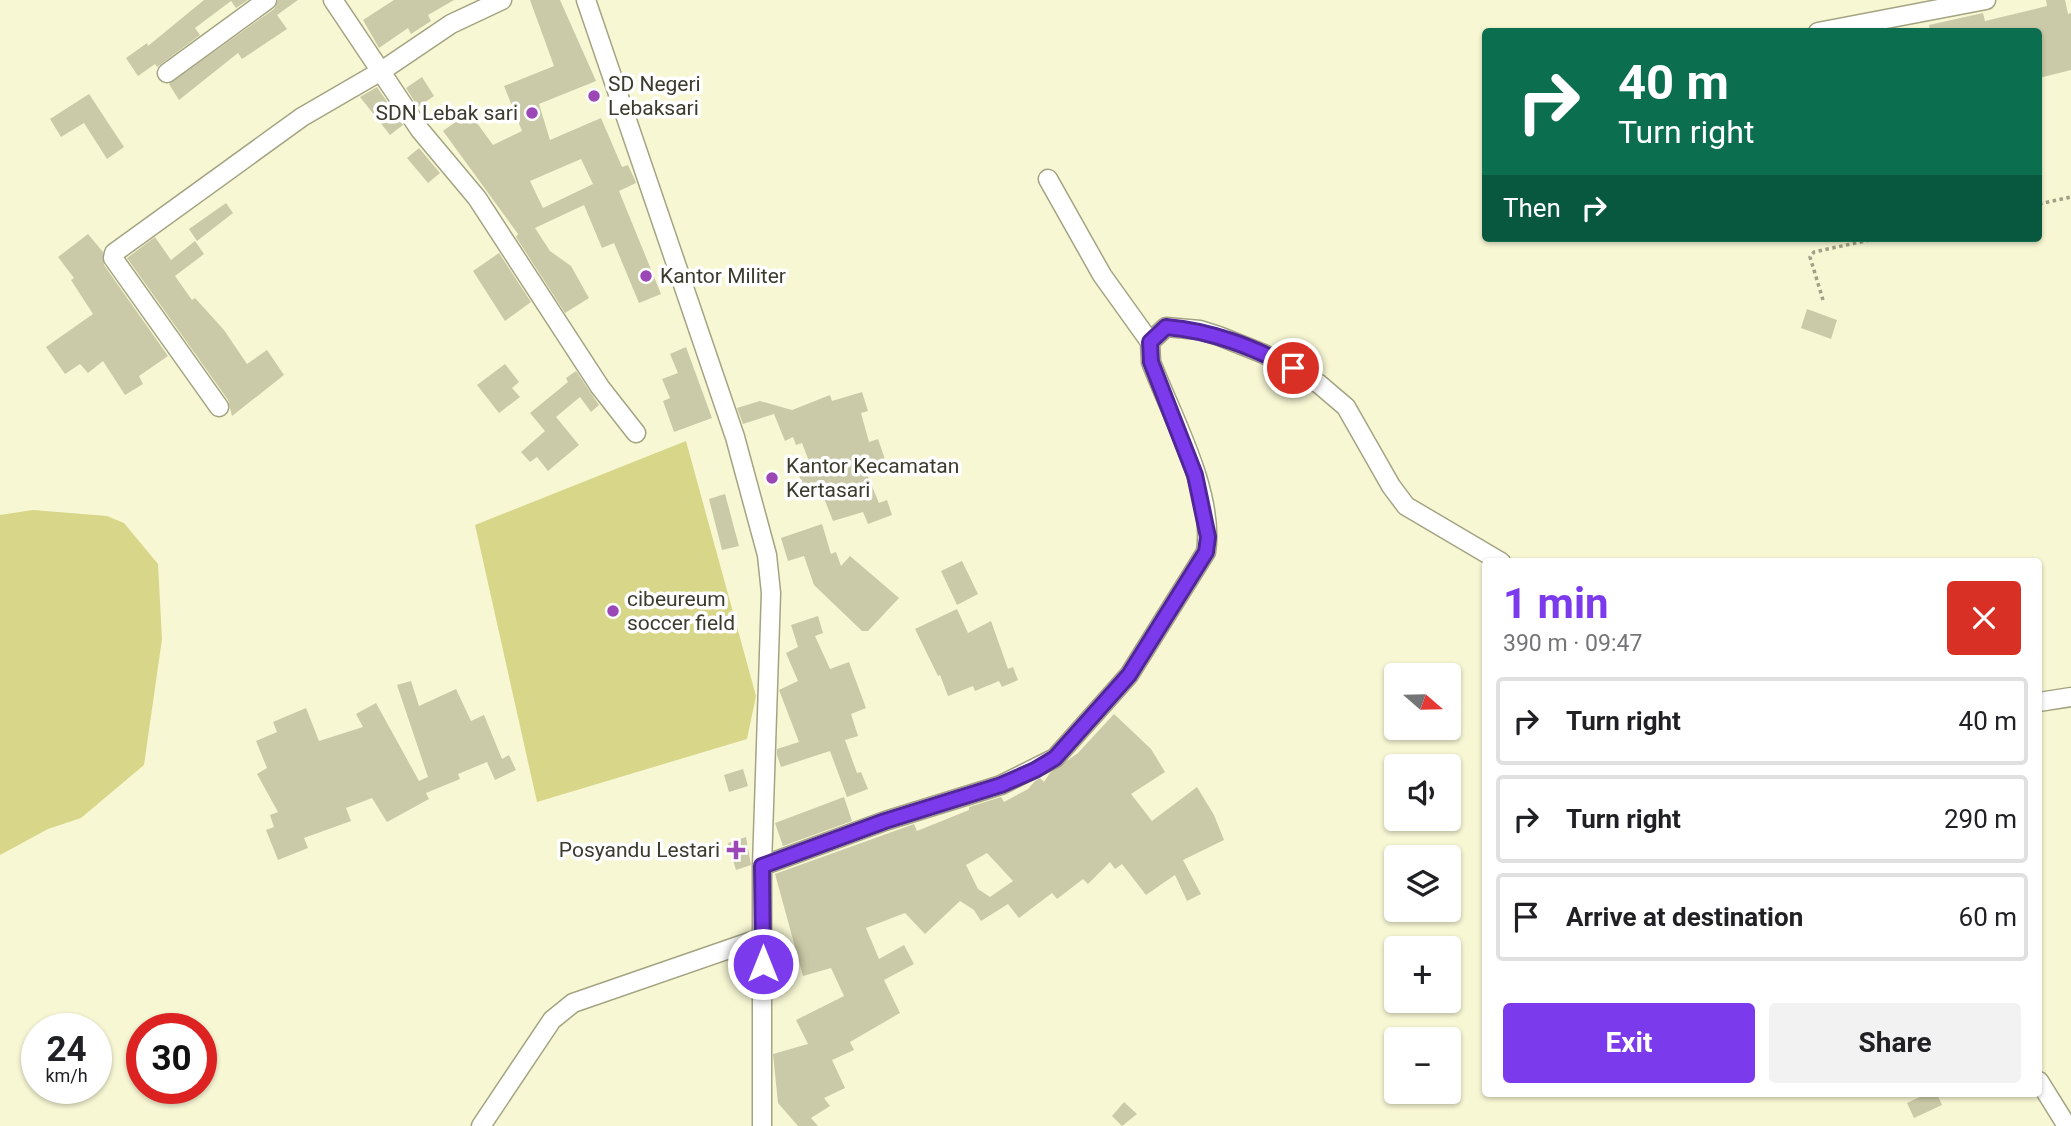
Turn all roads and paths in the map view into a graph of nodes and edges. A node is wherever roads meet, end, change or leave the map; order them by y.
1 (267, 0) edge
2 (332, 0) edge
3 (502, 0) edge
4 (586, 0) edge
5 (1986, 0) edge
6 (1839, 28) edge
7 (383, 70) junction
8 (167, 73) dead end
9 (1048, 179) dead end
10 (2071, 197) edge
11 (2042, 203) edge
12 (1860, 242) edge
13 (1823, 300) dead end
14 (1150, 342) junction
15 (219, 407) dead end
16 (636, 433) dead end
17 (1494, 558) edge
18 (2071, 697) edge
19 (2042, 702) edge
20 (762, 866) junction
21 (764, 937) junction
22 (2042, 1085) edge
23 (2067, 1121) edge
24 (481, 1126) edge
25 (762, 1126) edge

1 - 8 street
2 - 7 street
3 - 7 street
4 - 20 street
5 - 6 street
7 - 15 street
7 - 16 street
9 - 14 street
10 - 11 path
12 - 13 path
14 - 17 street
14 - 20 street
18 - 19 street
20 - 21 street
21 - 24 street
21 - 25 street
22 - 23 street

